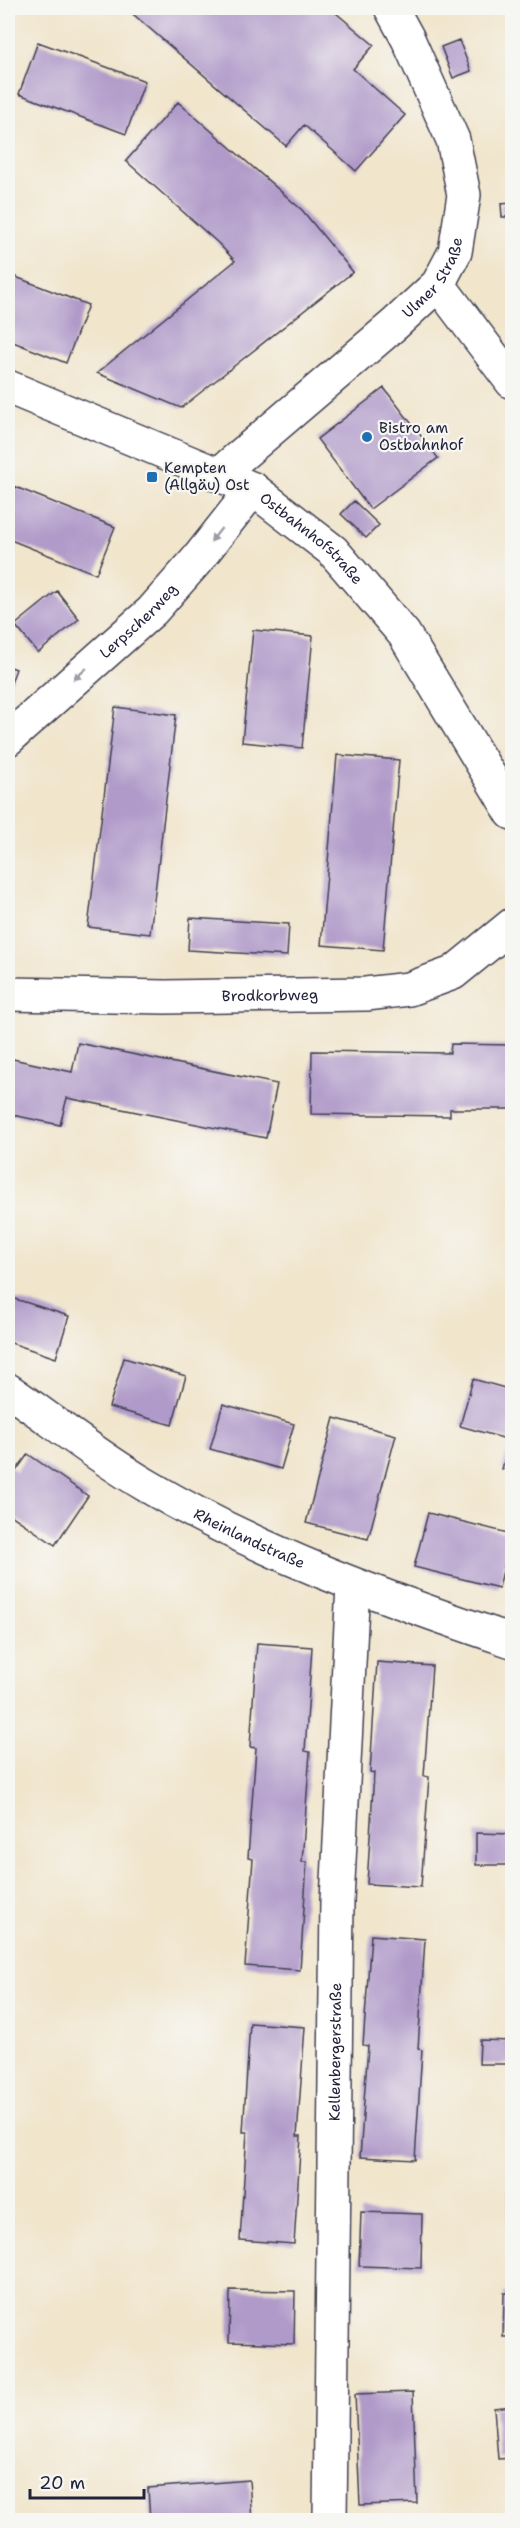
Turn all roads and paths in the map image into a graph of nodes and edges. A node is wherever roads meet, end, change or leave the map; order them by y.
1 (391, 8) edge
2 (438, 284) junction
3 (513, 382) edge
4 (8, 387) edge
5 (218, 475) junction
6 (252, 489) junction
7 (8, 739) edge
8 (513, 813) edge
9 (513, 925) edge
10 (8, 994) edge
11 (8, 1390) edge
12 (353, 1585) junction
13 (513, 1641) edge
14 (330, 2520) edge

1 - 2 street, Ulmer Straße
2 - 3 street
2 - 5 street, Ulmer Straße
4 - 5 street, Ostbahnhofstraße
5 - 6 street, Ostbahnhofstraße
6 -> 7 street, Lerpscherweg
6 - 8 street, Ostbahnhofstraße
9 - 10 street, Brodkorbweg
11 - 12 street, Rheinlandstraße
12 - 13 street, Rheinlandstraße
12 - 14 street, Kellenbergerstraße

